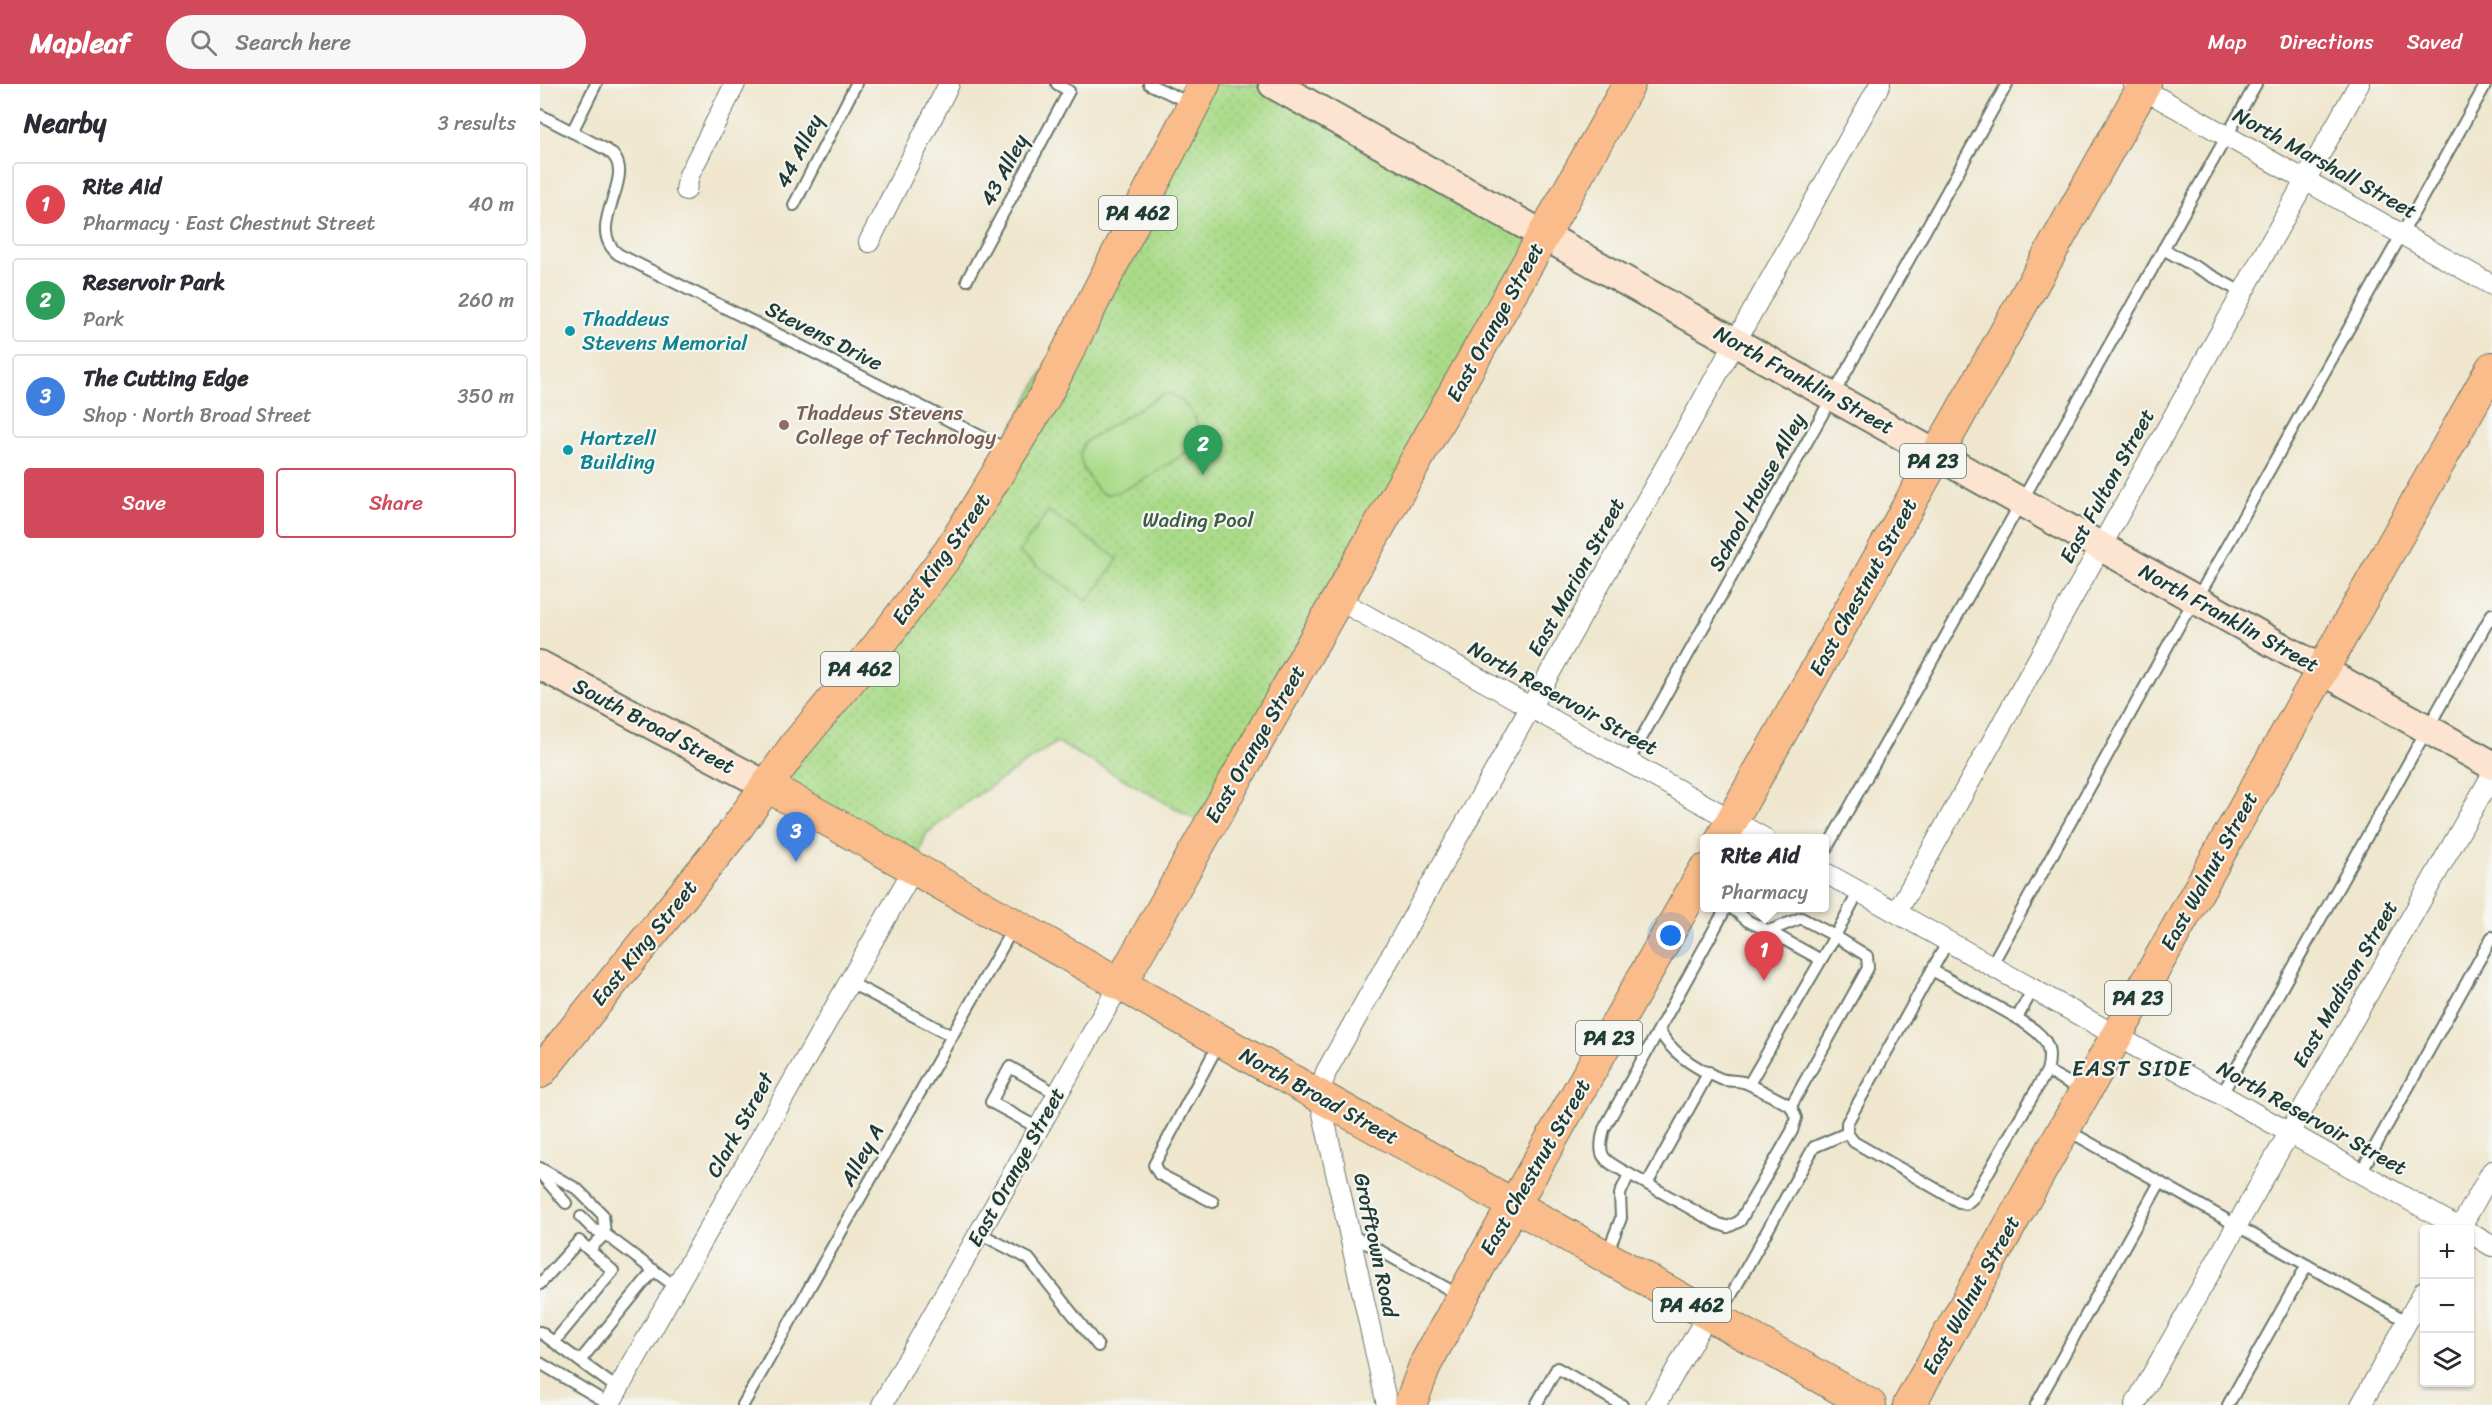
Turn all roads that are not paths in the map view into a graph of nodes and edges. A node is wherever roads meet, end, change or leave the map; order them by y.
1 (596, 84) edge
2 (735, 84) edge
3 (856, 84) edge
4 (949, 84) edge
5 (1057, 84) edge
6 (1149, 84) edge
7 (1274, 84) edge
8 (1629, 84) edge
9 (1880, 84) edge
10 (2007, 84) edge
11 (2256, 84) edge
12 (2359, 84) edge
13 (2486, 84) edge
14 (2140, 86) edge
15 (1199, 94) edge
16 (540, 115) edge
17 (572, 132) junction
18 (2227, 136) junction
19 (2306, 180) junction
20 (686, 190) dead end
21 (794, 205) dead end
22 (1544, 234) junction
23 (2401, 234) junction
24 (869, 242) dead end
25 (2163, 249) junction
26 (967, 280) dead end
27 (2492, 285) edge
28 (2243, 293) junction
29 (1735, 341) junction
30 (2492, 368) edge
31 (1833, 396) junction
32 (1013, 452) junction
33 (1937, 454) junction
34 (2021, 501) junction
35 (2101, 546) junction
36 (1337, 599) junction
37 (2195, 599) junction
38 (2492, 614) edge
39 (540, 665) edge
40 (2322, 670) junction
41 (1530, 707) junction
42 (2427, 729) junction
43 (1628, 762) junction
44 (2492, 765) edge
45 (2492, 775) edge
46 (769, 787) junction
47 (1727, 829) edge
48 (1748, 834) edge
49 (1829, 844) edge
50 (914, 868) junction
51 (1829, 875) edge
52 (1700, 884) edge
53 (1859, 891) junction
54 (1724, 912) edge
55 (1737, 912) edge
56 (1897, 912) junction
57 (1014, 925) junction
58 (1769, 931) junction
59 (1835, 936) junction
60 (2492, 937) edge
61 (1948, 941) junction
62 (1821, 960) junction
63 (1991, 966) junction
64 (1932, 970) junction
65 (849, 982) junction
66 (1120, 984) junction
67 (2033, 989) junction
68 (2017, 1018) junction
69 (1659, 1030) junction
70 (952, 1036) junction
71 (2117, 1036) junction
72 (1221, 1040) junction
73 (2047, 1071) junction
74 (540, 1072) edge
75 (1709, 1072) junction
76 (1744, 1082) junction
77 (2085, 1092) junction
78 (1057, 1094) junction
79 (2222, 1094) junction
80 (1319, 1095) junction
81 (1791, 1106) junction
82 (1038, 1128) junction
83 (2064, 1129) junction
84 (2289, 1132) junction
85 (1847, 1133) junction
86 (540, 1168) edge
87 (2492, 1171) edge
88 (2361, 1172) junction
89 (540, 1173) edge
90 (1629, 1174) junction
91 (2160, 1182) junction
92 (1647, 1185) junction
93 (1213, 1202) dead end
94 (566, 1203) dead end
95 (1514, 1205) junction
96 (581, 1217) dead end
97 (2454, 1225) edge
98 (2465, 1225) edge
99 (2236, 1226) junction
100 (979, 1233) junction
101 (605, 1234) junction
102 (1349, 1234) junction
103 (2474, 1236) edge
104 (2492, 1246) edge
105 (589, 1250) junction
106 (1606, 1257) junction
107 (2307, 1265) junction
108 (654, 1270) junction
109 (540, 1284) edge
110 (676, 1287) junction
111 (1462, 1297) junction
112 (2420, 1299) edge
113 (1713, 1317) junction
114 (2408, 1322) junction
115 (540, 1332) edge
116 (554, 1342) junction
117 (1098, 1346) dead end
118 (580, 1361) junction
119 (540, 1363) edge
120 (612, 1399) edge
121 (743, 1405) edge
122 (882, 1405) edge
123 (1387, 1405) edge
124 (1410, 1405) edge
125 (1536, 1405) edge
126 (1622, 1405) edge
127 (1656, 1405) edge
128 (1870, 1405) edge
129 (1909, 1405) edge
130 (2036, 1405) edge
131 (2135, 1405) edge
132 (2229, 1405) edge
133 (2361, 1405) edge

1 - 17 lane
2 - 20 street
3 - 21 lane, 44 Alley
4 - 24 street
5 - 26 lane, 43 Alley
6 - 15 lane
7 - 22 main road, North Franklin Street
8 - 22 main road, East Orange Street
9 - 29 street, East Marion Street
10 - 31 lane, School House Alley
11 - 18 lane
12 - 19 street, East Fulton Street
13 - 23 lane
14 - 18 street, North Marshall Street
14 - 33 main road, East Chestnut Street / PA 23
15 - 32 main road, East King Street / PA 462
16 - 17 lane
17 - 32 lane, Stevens Drive
18 - 19 street, North Marshall Street
18 - 25 lane
19 - 23 street, North Marshall Street
19 - 28 street, East Fulton Street
22 - 29 main road, North Franklin Street
22 - 36 main road, East Orange Street
23 - 27 street, North Marshall Street
23 - 37 lane
25 - 28 lane
25 - 34 lane
28 - 35 street, East Fulton Street
29 - 31 main road, North Franklin Street
29 - 41 street, East Marion Street
30 - 40 main road, East Walnut Street / PA 23
31 - 33 main road, North Franklin Street
31 - 43 lane, School House Alley
32 - 46 main road, East King Street / PA 462
33 - 34 main road, North Franklin Street
33 - 47 main road, East Chestnut Street / PA 23
34 - 35 main road, North Franklin Street
34 - 49 lane
35 - 37 main road, North Franklin Street
35 - 56 street, East Fulton Street
36 - 41 street, North Reservoir Street
36 - 66 main road, East Orange Street
37 - 40 main road, North Franklin Street
37 - 63 lane
38 - 42 lane
39 - 46 main road, South Broad Street
40 - 42 main road, North Franklin Street
40 - 71 main road, East Walnut Street / PA 23
41 - 43 street, North Reservoir Street
41 - 80 street, East Marion Street
42 - 44 main road, North Franklin Street
42 - 79 lane
43 - 47 street, North Reservoir Street
45 - 84 street, East Madison Street
46 - 50 main road, North Broad Street / PA 462
46 - 74 main road, East King Street / PA 462
47 - 48 street, North Reservoir Street
50 - 57 main road, North Broad Street / PA 462
50 - 65 street, Clark Street
51 - 53 street, North Reservoir Street
52 - 95 main road, East Chestnut Street / PA 23
53 - 56 street, North Reservoir Street
53 - 59 lane
54 - 69 lane
55 - 58 lane
56 - 61 street, North Reservoir Street
57 - 66 main road, North Broad Street / PA 462
57 - 70 lane, Alley A
58 - 59 lane
58 - 62 lane
59 - 62 lane
59 - 81 lane
60 - 88 lane
61 - 63 street, North Reservoir Street
61 - 64 lane
62 - 76 lane
63 - 67 street, North Reservoir Street
64 - 68 lane
64 - 85 lane
65 - 70 lane
65 - 110 street, Clark Street
66 - 72 main road, North Broad Street / PA 462
66 - 78 street, East Orange Street
67 - 68 lane
67 - 71 street, North Reservoir Street
68 - 73 lane
69 - 75 lane
69 - 90 lane
70 - 121 lane, Alley A
71 - 77 main road, East Walnut Street / PA 23
71 - 79 street, North Reservoir Street
72 - 80 main road, North Broad Street / PA 462
72 - 93 lane
73 - 77 lane
73 - 85 lane
75 - 76 lane
75 - 92 lane
76 - 81 lane
77 - 83 main road, East Walnut Street / PA 23
78 - 82 street, East Orange Street
78 - 82 lane
79 - 84 street, North Reservoir Street
80 - 95 main road, North Broad Street / PA 462
80 - 102 street, Grofftown Road
81 - 92 lane
82 - 100 street, East Orange Street
83 - 91 lane
83 - 129 main road, East Walnut Street / PA 23
84 - 88 street, North Reservoir Street
84 - 99 street, East Madison Street
85 - 113 lane
86 - 101 lane
87 - 98 street
88 - 97 street, North Reservoir Street
89 - 94 lane
90 - 92 lane
90 - 106 lane
91 - 99 lane
91 - 130 lane
95 - 106 main road, North Broad Street / PA 462
95 - 111 main road, East Chestnut Street / PA 23
96 - 101 lane
99 - 107 lane
99 - 131 street, East Madison Street
100 - 117 lane
100 - 122 street, East Orange Street
101 - 105 lane
101 - 108 lane
102 - 111 lane
102 - 123 street, Grofftown Road
103 - 104 street, North Reservoir Street
105 - 109 lane
105 - 116 lane
106 - 113 main road, North Broad Street / PA 462
107 - 114 lane
107 - 132 lane
108 - 110 lane
108 - 118 lane
110 - 120 street, Clark Street
111 - 124 main road, East Chestnut Street / PA 23
112 - 114 street
113 - 127 street
113 - 128 main road, North Broad Street / PA 462
114 - 133 street
115 - 116 lane
116 - 118 lane
118 - 120 lane
119 - 120 lane
125 - 126 lane

